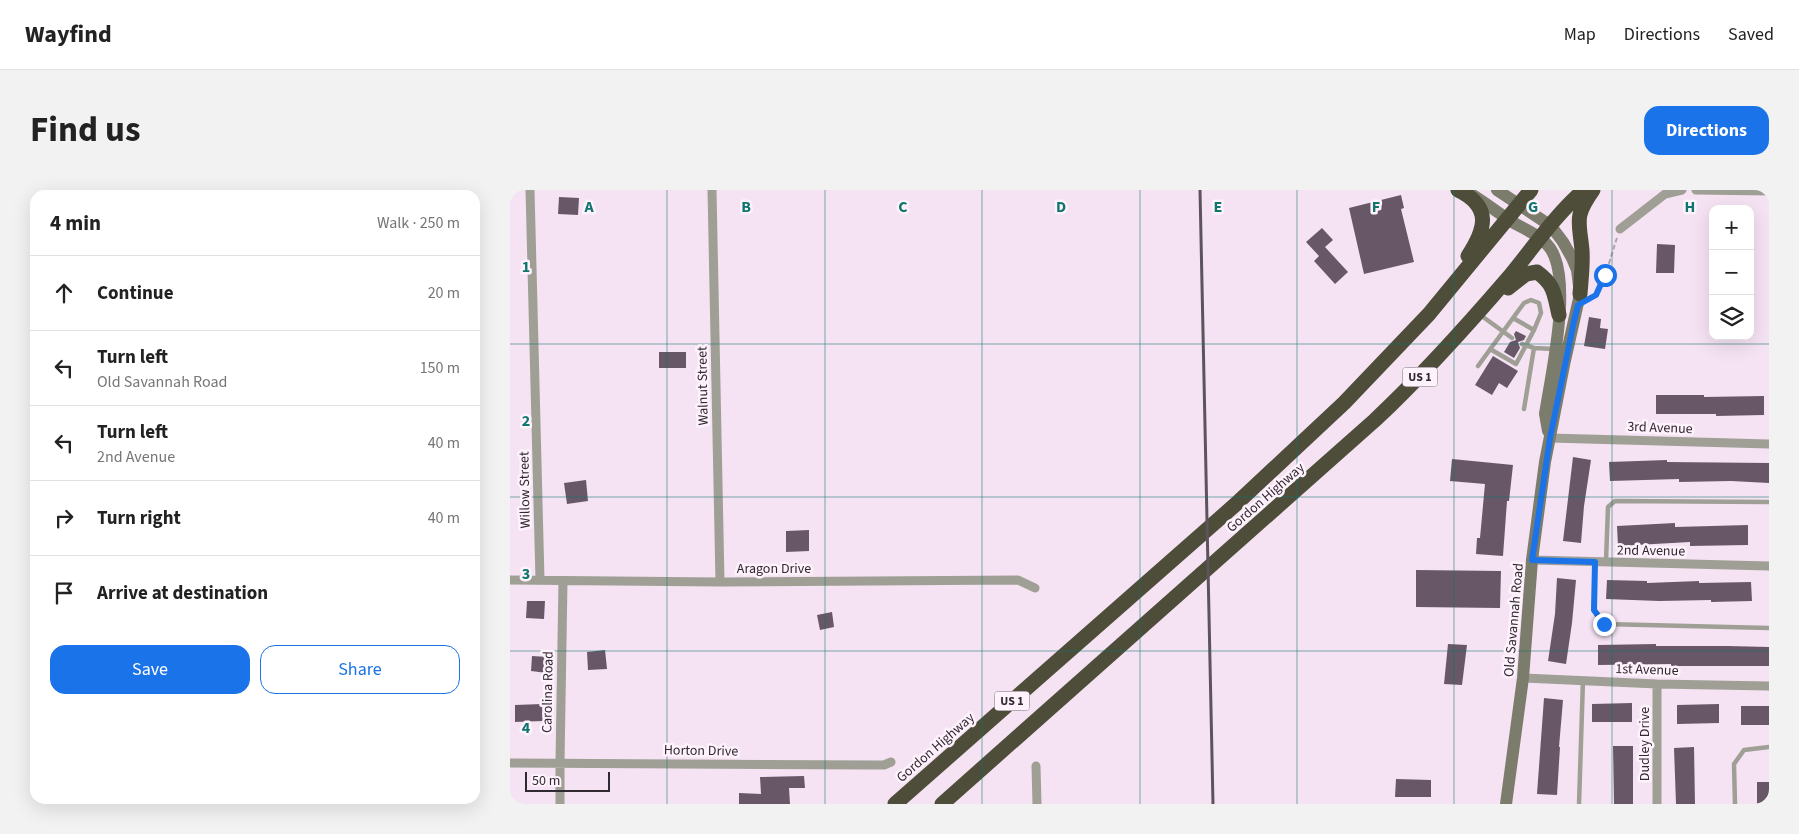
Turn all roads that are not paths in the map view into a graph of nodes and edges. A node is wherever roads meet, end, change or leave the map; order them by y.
1 (530, 190) edge
2 (712, 190) edge
3 (1458, 190) edge
4 (1464, 190) edge
5 (1497, 190) edge
6 (1531, 190) edge
7 (1584, 190) edge
8 (1593, 190) edge
9 (1682, 190) edge
10 (1696, 190) edge
11 (1709, 190) edge
12 (1769, 192) edge
13 (1519, 205) junction
14 (1508, 219) junction
15 (1551, 226) junction
16 (1620, 229) road end
17 (1541, 238) junction
18 (1442, 298) junction
19 (1579, 300) junction
20 (1478, 313) junction
21 (1559, 315) junction
22 (1513, 318) junction
23 (1534, 330) junction
24 (1502, 332) junction
25 (1512, 338) dead end
26 (1525, 345) junction
27 (1534, 348) junction
28 (1490, 349) junction
29 (1555, 350) junction
30 (1478, 366) dead end
31 (1524, 410) dead end
32 (1550, 438) junction
33 (1769, 444) edge
34 (1769, 502) edge
35 (1532, 560) junction
36 (1595, 562) junction
37 (1606, 563) junction
38 (1769, 566) edge
39 (510, 580) edge
40 (540, 580) junction
41 (563, 581) junction
42 (720, 582) junction
43 (1035, 588) dead end
44 (1769, 628) edge
45 (1523, 678) junction
46 (1583, 680) junction
47 (1657, 684) junction
48 (1769, 686) edge
49 (1769, 747) edge
50 (560, 762) junction
51 (891, 762) dead end
52 (510, 763) edge
53 (1036, 766) dead end
54 (560, 804) edge
55 (895, 804) edge
56 (942, 804) edge
57 (1037, 804) edge
58 (1506, 804) edge
59 (1579, 804) edge
60 (1657, 804) edge
61 (1735, 804) edge

1 - 40 street, Willow Street
2 - 42 street, Walnut Street
3 - 18 highway
4 - 14 street, Old Savannah Road
5 - 13 street, Old Savannah Road
6 - 13 highway, Gordon Highway / US 1
7 - 15 highway, Gordon Highway / US 1
8 - 19 highway
9 - 16 street
10 - 11 street
11 - 12 street
13 - 14 highway, Gordon Highway / US 1
13 - 15 street, Old Savannah Road
14 - 17 street, Old Savannah Road
14 - 18 highway, Gordon Highway / US 1
15 - 17 highway, Gordon Highway / US 1
15 - 19 street, Old Savannah Road
17 - 20 highway, Gordon Highway / US 1
17 - 21 street, Old Savannah Road
18 - 55 highway, Gordon Highway / US 1
19 - 32 street, Old Savannah Road
20 - 21 highway
20 - 24 lane
20 - 56 highway, Gordon Highway / US 1
21 - 29 street, Old Savannah Road
22 - 23 lane
22 - 23 lane
22 - 24 lane
23 - 26 lane
24 - 25 lane
24 - 28 lane
26 - 27 lane
26 - 28 lane
27 - 29 lane
27 - 31 lane
28 - 30 lane
29 - 32 street, Old Savannah Road
32 - 33 street, 3rd Avenue
32 - 35 street, Old Savannah Road
34 - 37 lane
35 - 36 street, 2nd Avenue
35 - 45 street, Old Savannah Road
36 - 37 street, 2nd Avenue
36 - 44 lane
37 - 38 street, 2nd Avenue
39 - 40 street, Aragon Drive
40 - 41 street, Aragon Drive
41 - 42 street, Aragon Drive
41 - 50 street, Carolina Road
42 - 43 street, Aragon Drive
45 - 46 street, 1st Avenue
45 - 58 street, Old Savannah Road
46 - 47 street, 1st Avenue
46 - 59 lane
47 - 48 street, 1st Avenue
47 - 60 street, Dudley Drive
49 - 61 lane
50 - 51 street, Horton Drive
50 - 52 street, Horton Drive
50 - 54 street, Carolina Road
53 - 57 street

